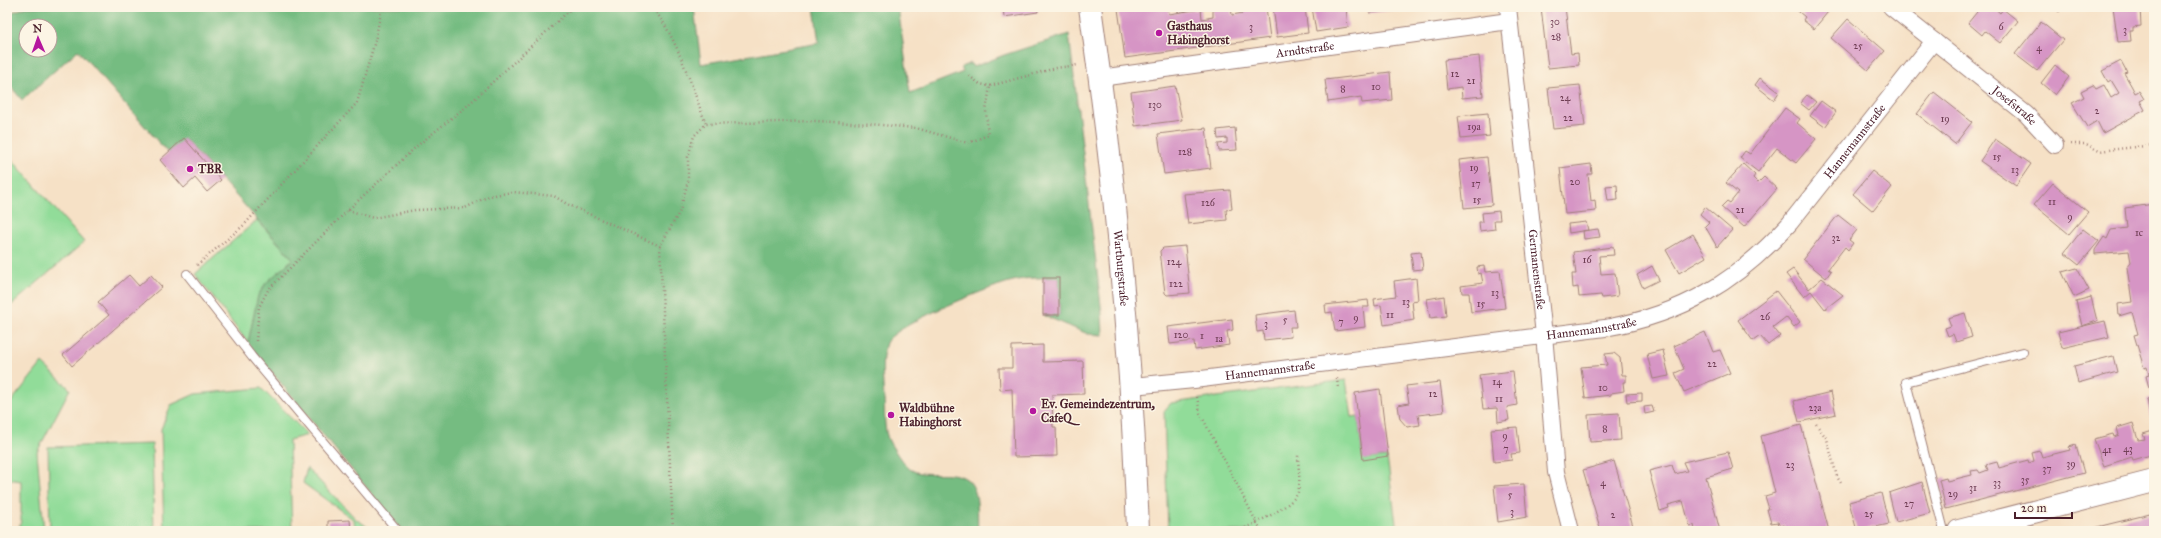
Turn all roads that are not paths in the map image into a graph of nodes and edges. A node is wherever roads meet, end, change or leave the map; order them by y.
1 (1090, 7) edge
2 (1891, 7) edge
3 (1509, 14) edge
4 (1934, 41) junction
5 (1099, 70) junction
6 (2055, 145) road end
7 (187, 274) road end
8 (1544, 335) junction
9 (2023, 352) dead end
10 (1132, 386) junction
11 (2154, 481) edge
12 (398, 531) edge
13 (1138, 531) edge
14 (1571, 531) edge
15 (1944, 531) edge
16 (1959, 531) edge

1 - 5 main road, Wartburgstraße
2 - 4 street, Josefstraße
3 - 5 street, Arndtstraße
3 - 8 street, Germanenstraße
4 - 6 street, Josefstraße
4 - 8 street, Hannemannstraße
5 - 10 main road, Wartburgstraße
7 - 12 lane
8 - 10 street, Hannemannstraße
8 - 14 street, Germanenstraße
9 - 15 lane
10 - 13 main road, Wartburgstraße
11 - 16 main road

